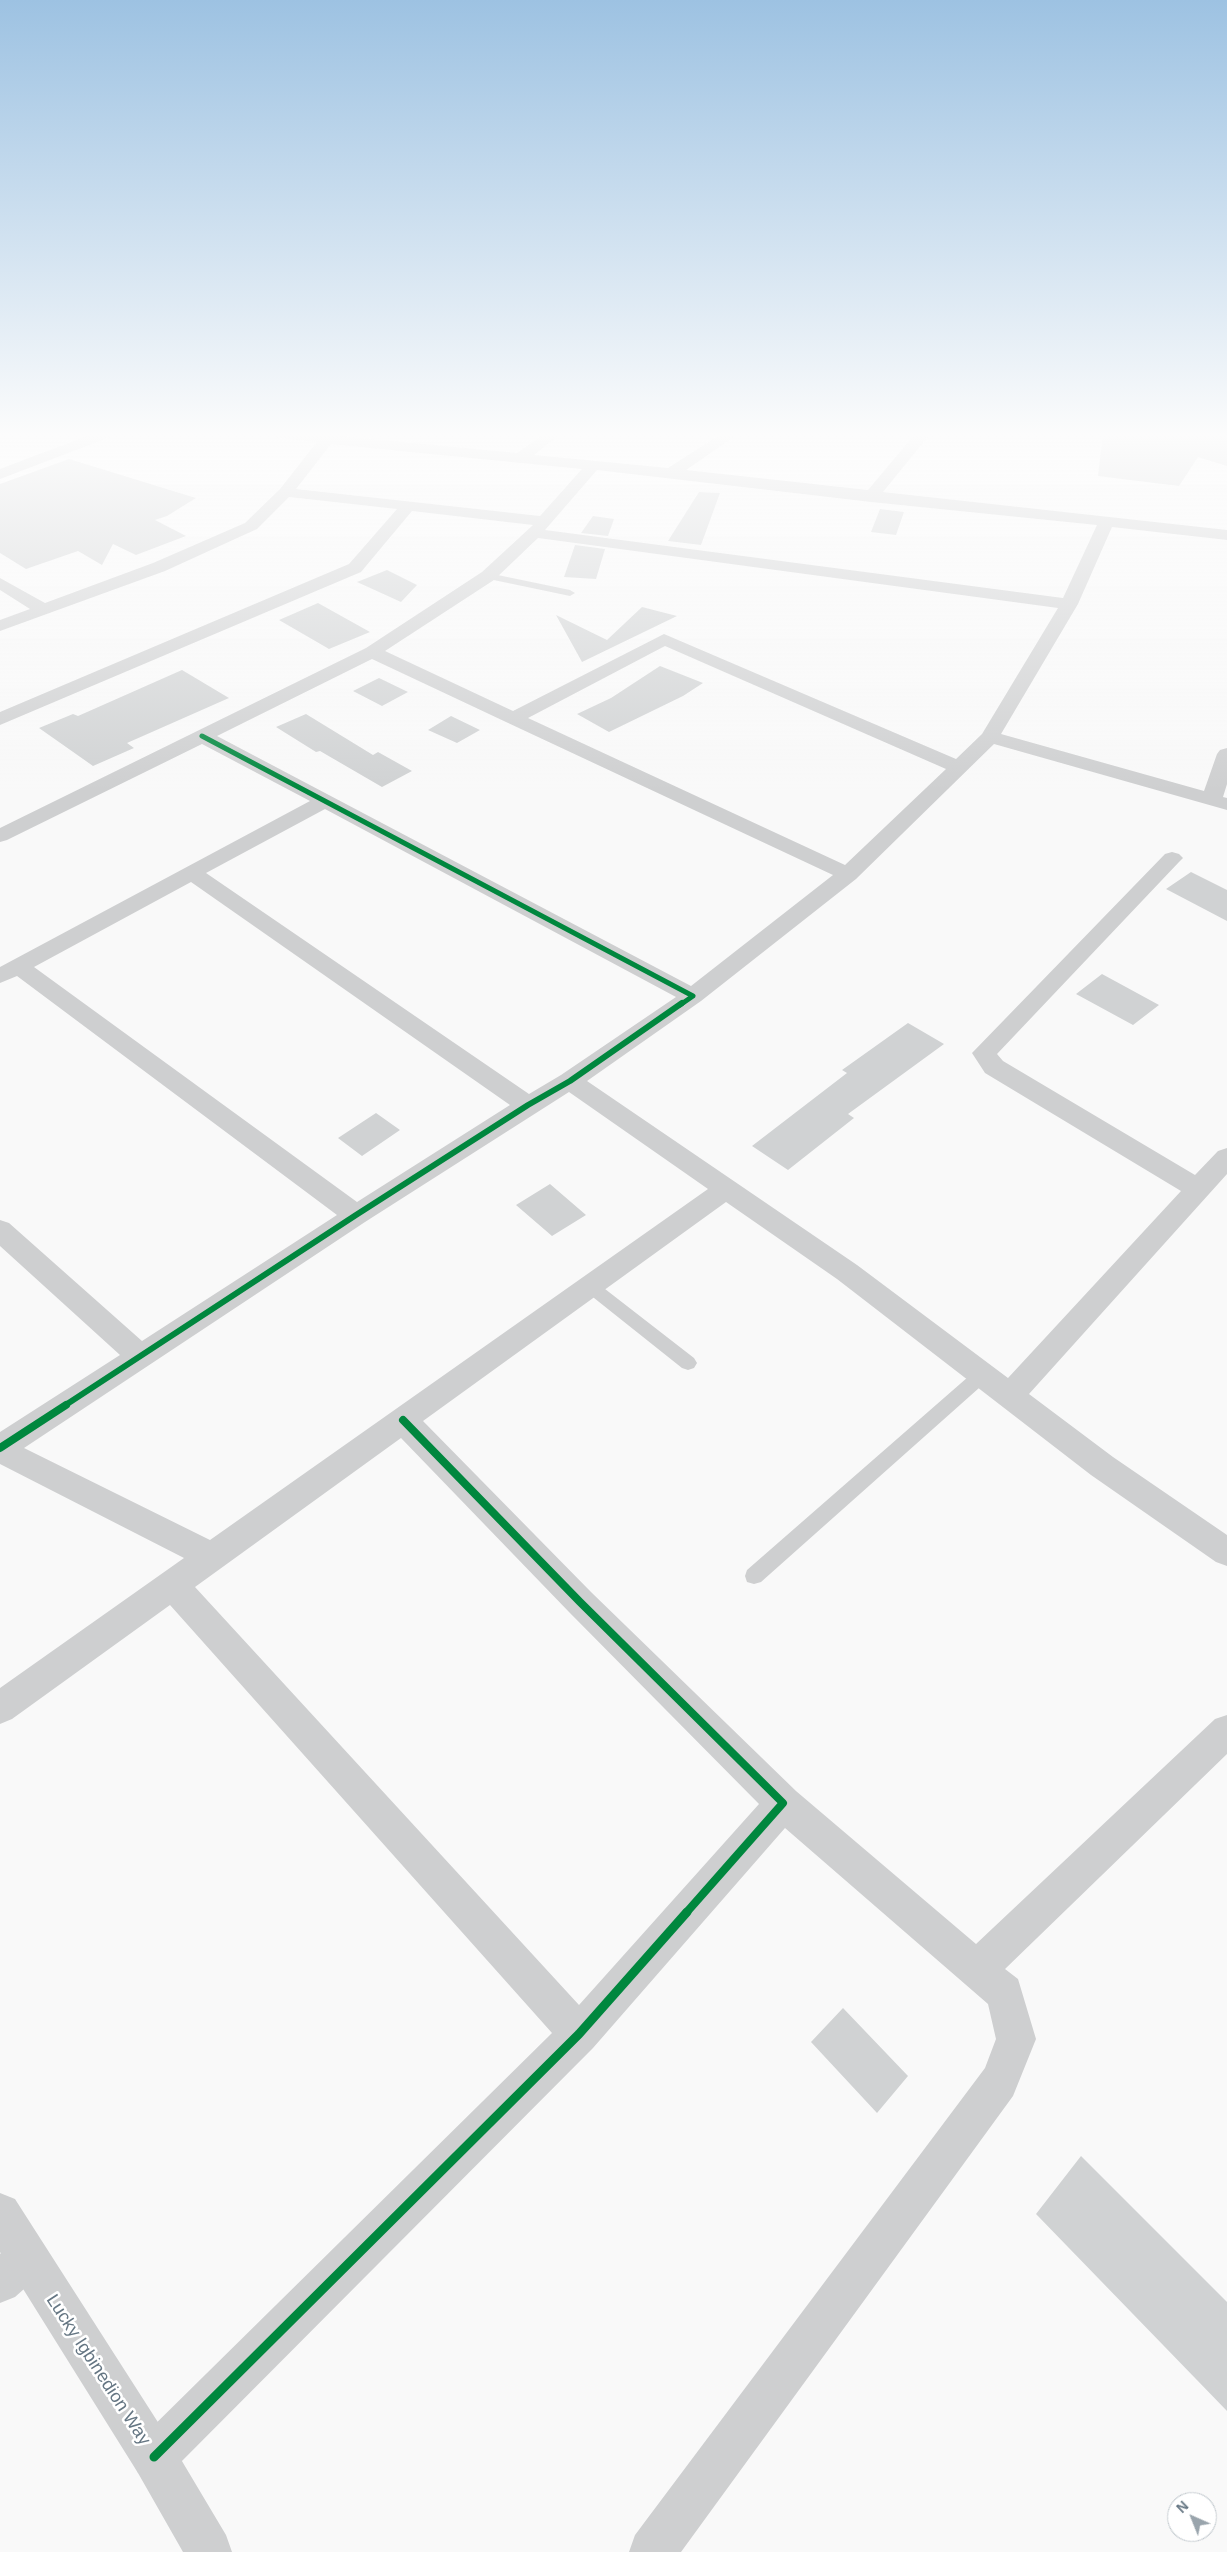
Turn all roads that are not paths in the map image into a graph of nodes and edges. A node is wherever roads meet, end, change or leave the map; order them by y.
1 (191, 553) edge
2 (368, 553) edge
3 (512, 553) edge
4 (719, 553) edge
5 (1092, 553) edge
6 (488, 576) junction
7 (0, 583) edge
8 (570, 593) dead end
9 (1069, 604) junction
10 (42, 609) junction
11 (0, 626) edge
12 (372, 652) junction
13 (514, 718) junction
14 (0, 719) edge
15 (202, 736) junction
16 (990, 737) junction
17 (1227, 754) edge
18 (959, 768) junction
19 (325, 801) junction
20 (1220, 802) edge
21 (0, 836) edge
22 (1172, 858) dead end
23 (193, 874) junction
24 (848, 874) junction
25 (9, 971) edge
26 (693, 996) junction
27 (570, 1081) junction
28 (528, 1105) junction
29 (1227, 1157) edge
30 (1196, 1188) junction
31 (726, 1189) junction
32 (356, 1215) junction
33 (0, 1230) edge
34 (590, 1286) junction
35 (140, 1356) junction
36 (688, 1363) dead end
37 (982, 1375) junction
38 (1010, 1396) junction
39 (403, 1420) junction
40 (0, 1449) edge
41 (1227, 1552) edge
42 (212, 1556) junction
43 (754, 1576) dead end
44 (173, 1585) junction
45 (0, 1708) edge
46 (1227, 1731) edge
47 (783, 1803) junction
48 (976, 1970) junction
49 (579, 2034) junction
50 (0, 2214) edge
51 (13, 2270) edge
52 (154, 2457) junction
53 (209, 2552) edge
54 (652, 2552) edge

1 - 10 street
2 - 14 street
3 - 6 street
4 - 9 street
5 - 9 street
6 - 8 lane
6 - 12 street
7 - 10 street
9 - 16 street
10 - 11 street
12 - 13 street
12 - 15 street
13 - 18 street
13 - 24 street
15 - 19 street
15 - 21 street
16 - 18 street
16 - 20 street
17 - 20 street
18 - 24 street
19 - 23 street
19 - 26 street
22 - 30 street
23 - 25 street
23 - 28 street
24 - 26 street
25 - 32 street
26 - 27 street
27 - 28 street
27 - 31 street
28 - 32 street
29 - 30 street
30 - 38 street
31 - 34 street
31 - 37 street
32 - 35 street
33 - 35 street
34 - 36 lane
34 - 39 street
35 - 40 street
37 - 38 street
37 - 43 lane
38 - 41 street
39 - 42 street
39 - 47 street
40 - 42 street
42 - 44 street
44 - 45 street
44 - 49 street
46 - 48 street
47 - 48 street
47 - 49 street
48 - 54 street
49 - 52 street
50 - 51 street, Lucky Igbinedion Way
51 - 52 street, Lucky Igbinedion Way
52 - 53 street, Lucky Igbinedion Way

